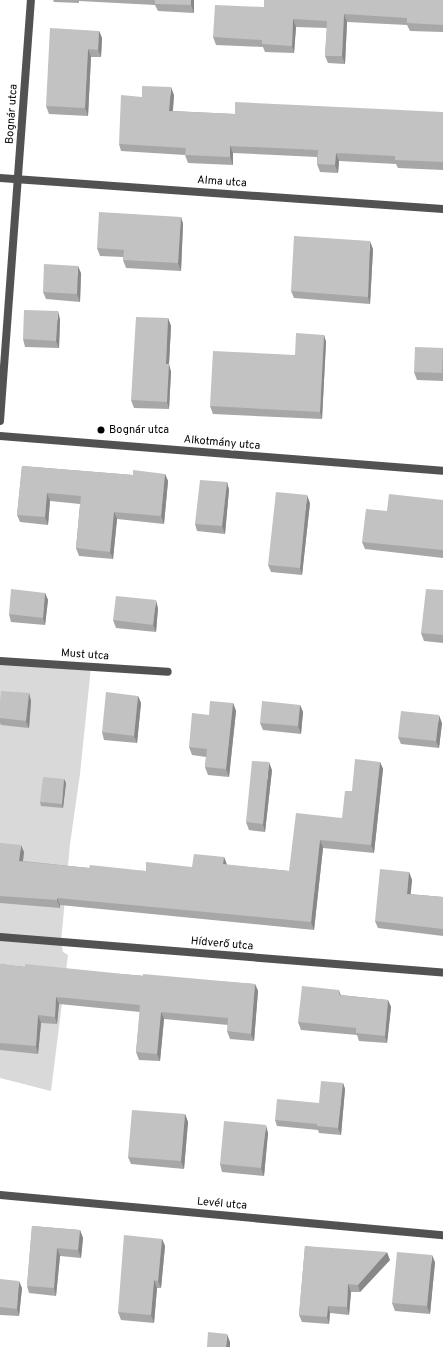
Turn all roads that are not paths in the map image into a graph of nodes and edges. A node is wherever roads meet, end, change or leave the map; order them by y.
1 (32, 0) edge
2 (0, 178) edge
3 (19, 179) junction
4 (443, 209) edge
5 (0, 421) edge
6 (0, 436) edge
7 (443, 471) edge
8 (0, 661) edge
9 (168, 672) dead end
10 (0, 937) edge
11 (443, 973) edge
12 (0, 1195) edge
13 (443, 1235) edge

1 - 3 street, Bognár utca
2 - 3 street, Alma utca
3 - 4 street, Alma utca
3 - 5 street, Bognár utca
6 - 7 street, Alkotmány utca
8 - 9 street, Must utca
10 - 11 street, Hídverő utca
12 - 13 street, Levél utca

